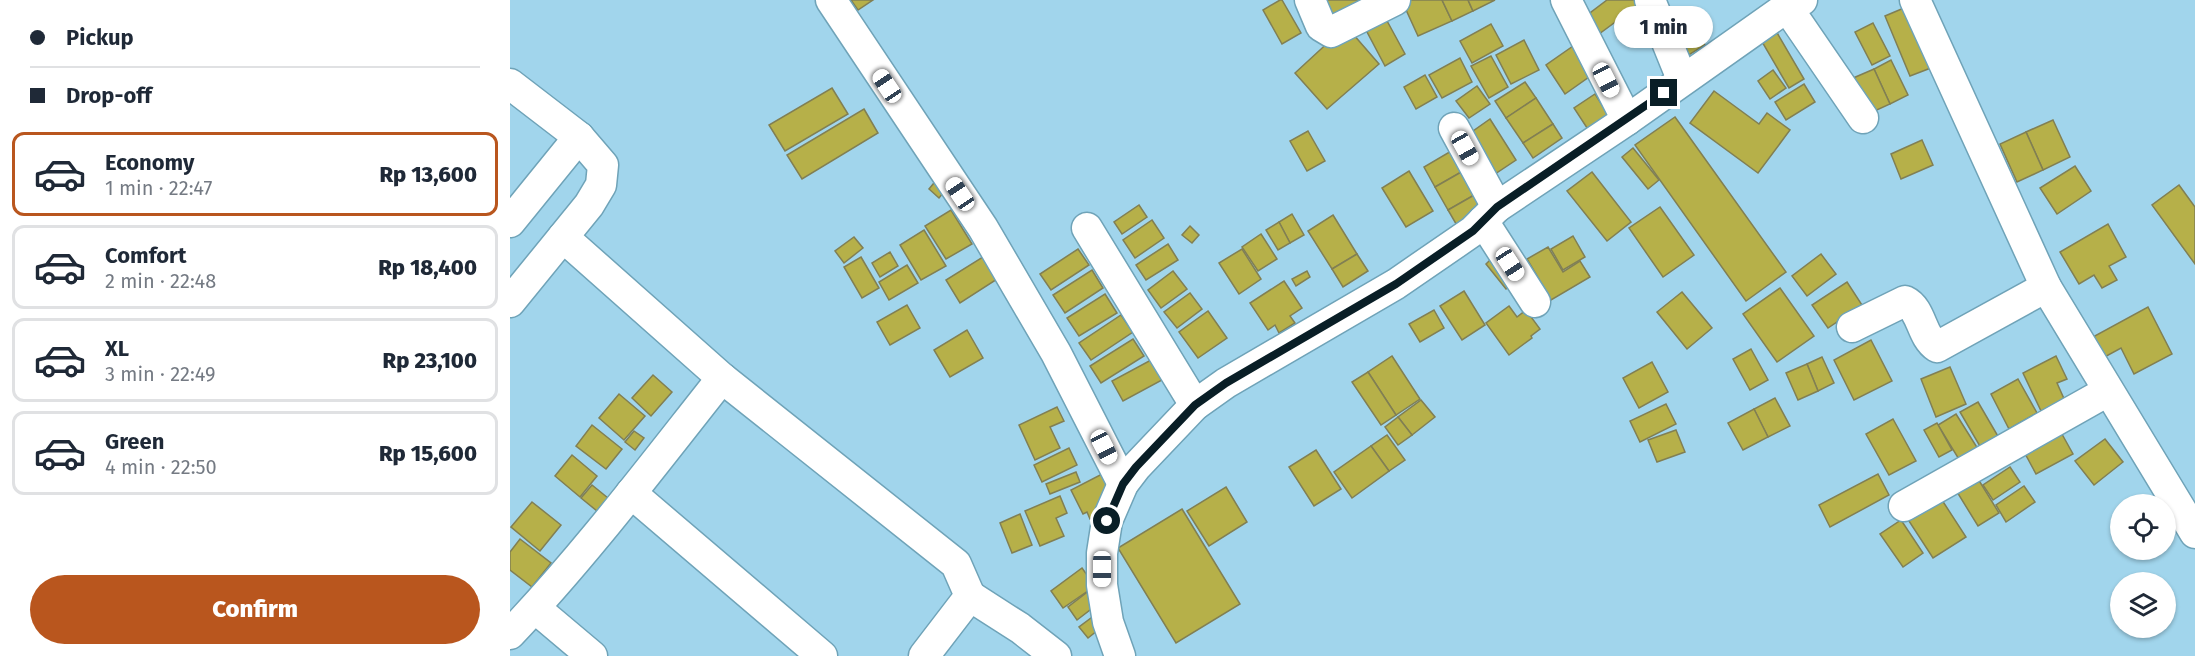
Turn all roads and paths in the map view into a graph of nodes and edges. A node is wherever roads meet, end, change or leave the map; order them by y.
1 (831, 0) edge
2 (1310, 0) edge
3 (1395, 0) edge
4 (1566, 0) edge
5 (1650, 0) edge
6 (1915, 0) edge
7 (1794, 3) edge
8 (1682, 79) junction
9 (510, 84) edge
10 (1863, 118) dead end
11 (1627, 120) junction
12 (1455, 128) dead end
13 (579, 137) junction
14 (1490, 214) junction
15 (510, 222) edge
16 (1088, 228) dead end
17 (563, 237) junction
18 (2046, 287) junction
19 (510, 302) edge
20 (1535, 302) dead end
21 (1852, 327) dead end
22 (722, 378) junction
23 (2108, 391) junction
24 (1195, 405) junction
25 (1123, 484) junction
26 (631, 493) junction
27 (1904, 506) dead end
28 (2195, 533) edge
29 (970, 596) junction
30 (535, 608) junction
31 (510, 634) edge
32 (592, 656) edge
33 (822, 656) edge
34 (924, 656) edge
35 (1056, 656) edge
36 (1120, 656) edge

1 - 25 street
2 - 3 street
4 - 11 street
5 - 8 street
6 - 18 street
7 - 8 street
7 - 10 street
8 - 11 street
9 - 13 street
11 - 14 street
12 - 14 street
13 - 15 street
13 - 17 street
14 - 20 street
14 - 24 street
16 - 24 street
17 - 19 street
17 - 22 street
18 - 21 street
18 - 23 street
22 - 26 street
22 - 29 street
23 - 27 street
23 - 28 street
24 - 25 street
25 - 36 street
26 - 30 street
26 - 33 street
29 - 34 street
29 - 35 street
30 - 31 street
30 - 32 street

